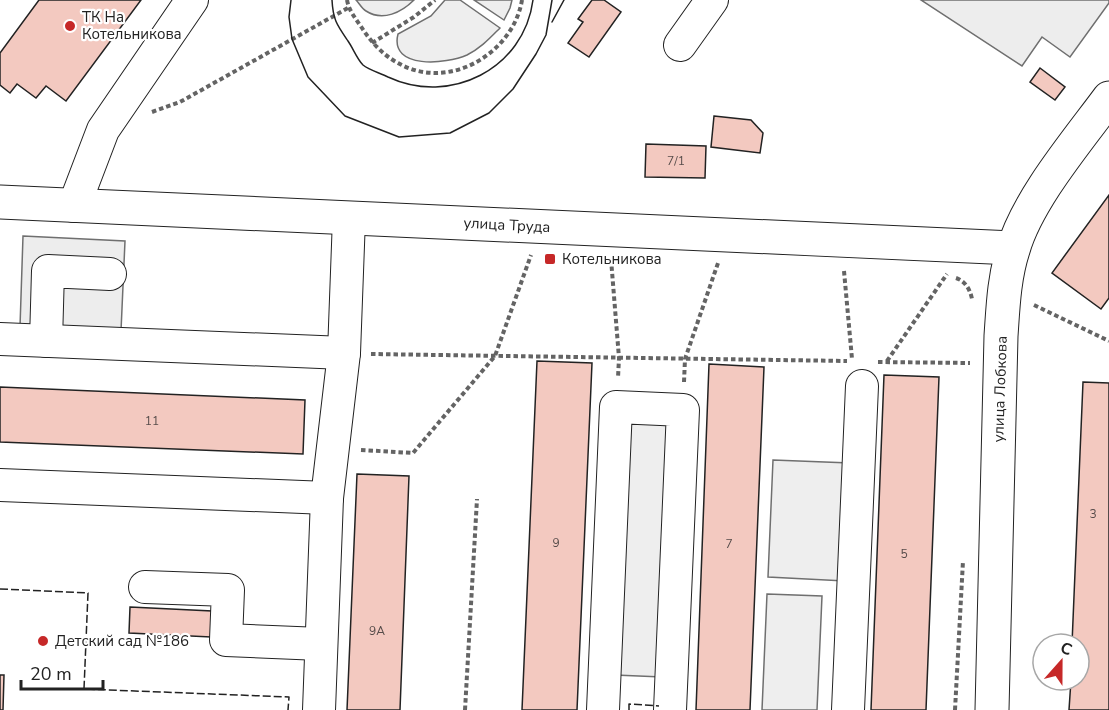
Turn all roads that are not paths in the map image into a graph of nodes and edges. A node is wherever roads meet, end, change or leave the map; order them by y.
1 (192, 0) edge
2 (712, 0) edge
3 (680, 45) dead end
4 (1109, 98) edge
5 (0, 202) edge
6 (74, 206) junction
7 (349, 218) junction
8 (1013, 248) junction
9 (110, 274) dead end
10 (0, 339) edge
11 (45, 341) junction
12 (344, 353) junction
13 (868, 374) road end
14 (0, 485) edge
15 (327, 498) junction
16 (145, 587) dead end
17 (321, 644) junction
18 (319, 710) edge
19 (603, 710) edge
20 (670, 710) edge
21 (848, 710) edge
22 (992, 710) edge

1 - 6 street
2 - 3 street
4 - 8 main road, улица Лобкова
5 - 6 main road, улица Труда
6 - 7 main road, улица Труда
7 - 8 main road, улица Труда
7 - 12 street
8 - 22 main road, улица Лобкова
9 - 11 street
10 - 11 street
11 - 12 street
12 - 15 street
13 - 21 street
14 - 15 street
15 - 17 street
16 - 17 street
17 - 18 street
19 - 20 street

